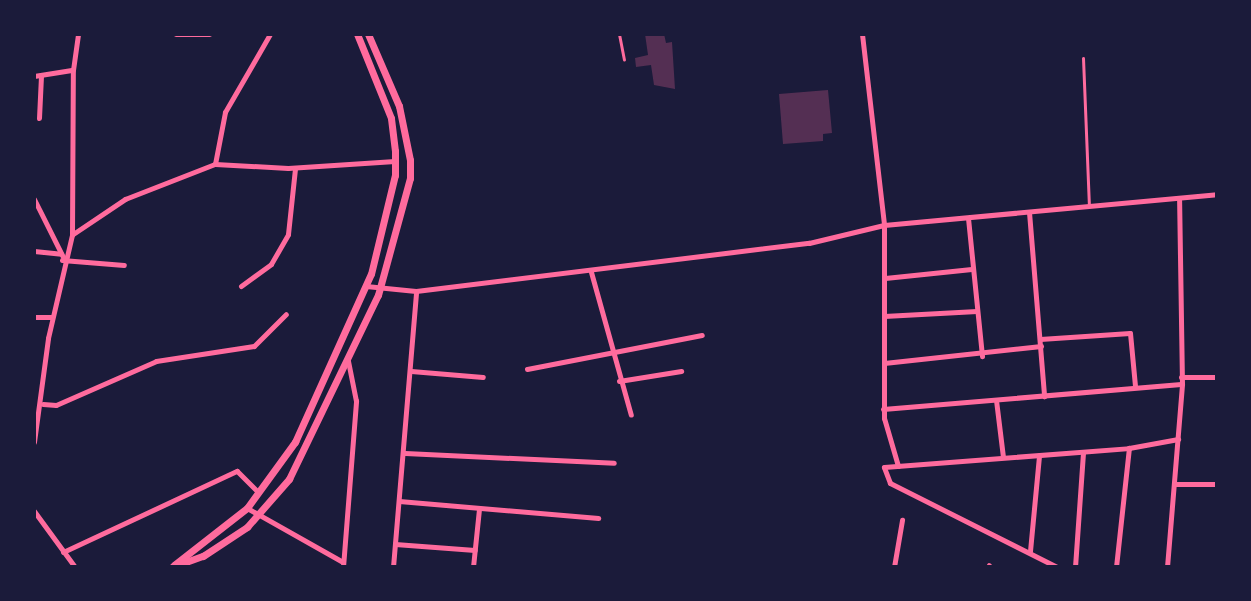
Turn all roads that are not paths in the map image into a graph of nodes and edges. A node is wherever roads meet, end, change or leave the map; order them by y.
1 (78, 34) edge
2 (176, 34) edge
3 (209, 34) edge
4 (270, 34) edge
5 (357, 34) edge
6 (368, 34) edge
7 (619, 34) edge
8 (862, 34) edge
9 (1083, 58) dead end
10 (624, 60) dead end
11 (73, 70) junction
12 (38, 75) edge
13 (39, 118) dead end
14 (395, 161) junction
15 (215, 164) junction
16 (295, 167) junction
17 (1217, 194) edge
18 (34, 199) edge
19 (1179, 200) junction
20 (1089, 206) junction
21 (1029, 212) junction
22 (968, 218) junction
23 (884, 225) junction
24 (72, 235) junction
25 (34, 251) edge
26 (62, 257) junction
27 (124, 265) dead end
28 (972, 269) junction
29 (591, 272) junction
30 (885, 278) junction
31 (241, 286) dead end
32 (366, 286) junction
33 (379, 290) junction
34 (416, 291) junction
35 (977, 311) junction
36 (286, 314) dead end
37 (884, 316) junction
38 (34, 317) edge
39 (52, 317) junction
40 (702, 335) dead end
41 (1040, 343) junction
42 (612, 352) junction
43 (982, 356) junction
44 (348, 361) junction
45 (884, 363) junction
46 (527, 369) dead end
47 (411, 371) junction
48 (681, 371) dead end
49 (483, 377) dead end
50 (1217, 377) edge
51 (1181, 380) junction
52 (619, 381) junction
53 (1135, 386) junction
54 (1044, 396) junction
55 (996, 400) junction
56 (43, 404) junction
57 (883, 409) junction
58 (631, 415) dead end
59 (1178, 439) junction
60 (34, 442) edge
61 (1129, 448) junction
62 (1083, 452) junction
63 (405, 453) junction
64 (1039, 455) junction
65 (1003, 457) junction
66 (614, 463) dead end
67 (898, 466) junction
68 (1174, 484) junction
69 (1217, 484) edge
70 (259, 494) junction
71 (399, 501) junction
72 (247, 508) junction
73 (479, 509) junction
74 (34, 511) edge
75 (260, 517) junction
76 (598, 518) dead end
77 (902, 520) dead end
78 (395, 544) junction
79 (475, 550) junction
80 (1030, 551) junction
81 (63, 552) junction
82 (343, 565) edge
83 (75, 567) edge
84 (172, 567) edge
85 (393, 567) edge
86 (473, 567) edge
87 (894, 567) edge
88 (1057, 567) edge
89 (1075, 567) edge
90 (1116, 567) edge
91 (1167, 567) edge

1 - 11 street
2 - 3 street
4 - 15 street
5 - 14 street
6 - 33 street
7 - 10 lane
8 - 23 street
9 - 20 lane
11 - 12 street
11 - 24 street
12 - 13 street
14 - 16 street
14 - 32 street
15 - 16 street
15 - 24 street
16 - 31 street
17 - 19 street
18 - 26 street
19 - 20 street
19 - 51 street
20 - 21 street
21 - 22 street
21 - 41 street
22 - 23 street
22 - 28 street
23 - 29 street
23 - 30 street
24 - 26 street
25 - 26 street
26 - 27 street
26 - 39 street
28 - 30 street
28 - 35 street
29 - 34 street
29 - 42 street
30 - 37 street
32 - 33 street
32 - 70 street
33 - 34 street
33 - 44 street
34 - 47 street
35 - 37 street
35 - 43 street
36 - 56 street
37 - 45 street
38 - 39 street
39 - 56 street
40 - 42 street
41 - 43 street
41 - 53 street
41 - 54 street
42 - 46 street
42 - 52 street
43 - 45 street
44 - 75 street
44 - 82 street
45 - 57 street
47 - 49 street
47 - 63 street
48 - 52 street
50 - 51 street
51 - 53 street
51 - 59 street
52 - 58 street
53 - 54 street
54 - 55 street
55 - 57 street
55 - 65 street
56 - 60 street
57 - 67 street
59 - 61 street
59 - 68 street
61 - 62 street
61 - 90 street
62 - 64 street
62 - 89 street
63 - 66 street
63 - 71 street
64 - 65 street
64 - 80 street
65 - 67 street
67 - 80 street
68 - 69 street
68 - 91 street
70 - 72 street
70 - 81 street
71 - 73 street
71 - 78 street
72 - 75 street
72 - 84 street
73 - 76 street
73 - 79 street
74 - 81 street
75 - 82 street
75 - 84 street
77 - 87 street
78 - 79 street
78 - 85 street
79 - 86 street
80 - 88 street
81 - 83 street

